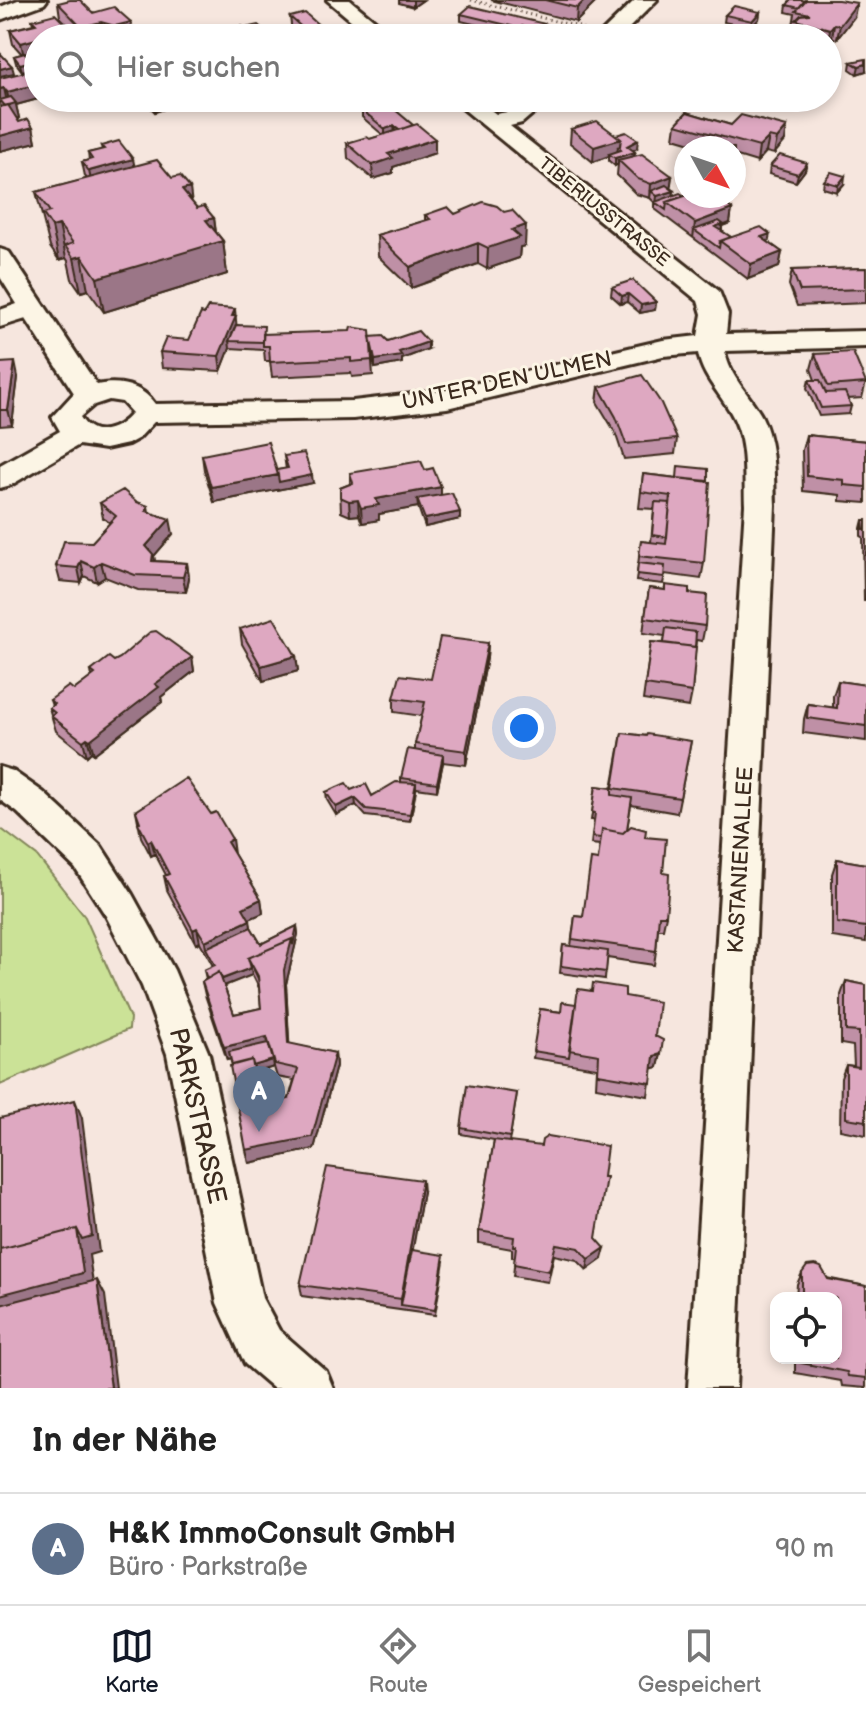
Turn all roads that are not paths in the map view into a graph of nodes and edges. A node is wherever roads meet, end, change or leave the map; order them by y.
1 (37, 0) edge
2 (337, 0) edge
3 (647, 0) edge
4 (0, 14) edge
5 (367, 24) edge
6 (621, 24) edge
7 (479, 112) edge
8 (522, 112) edge
9 (492, 122) junction
10 (0, 257) edge
11 (32, 308) junction
12 (0, 319) edge
13 (866, 339) edge
14 (711, 343) junction
15 (89, 395) junction
16 (146, 413) junction
17 (77, 434) junction
18 (0, 478) edge
19 (0, 781) edge
20 (309, 1388) edge
21 (712, 1388) edge

1 - 4 street
2 - 5 street
3 - 6 street
7 - 9 street, TIBERIUSSTRASSE
8 - 9 street
9 - 14 street, TIBERIUSSTRASSE
10 - 11 street
11 - 12 street
11 - 15 street
13 - 14 street, UNTER DEN ULMEN
14 - 16 street, UNTER DEN ULMEN
14 - 21 street, KASTANIENALLEE
15 - 16 street
15 - 17 street
16 - 17 street
17 - 18 street
19 - 20 street, PARKSTRASSE

